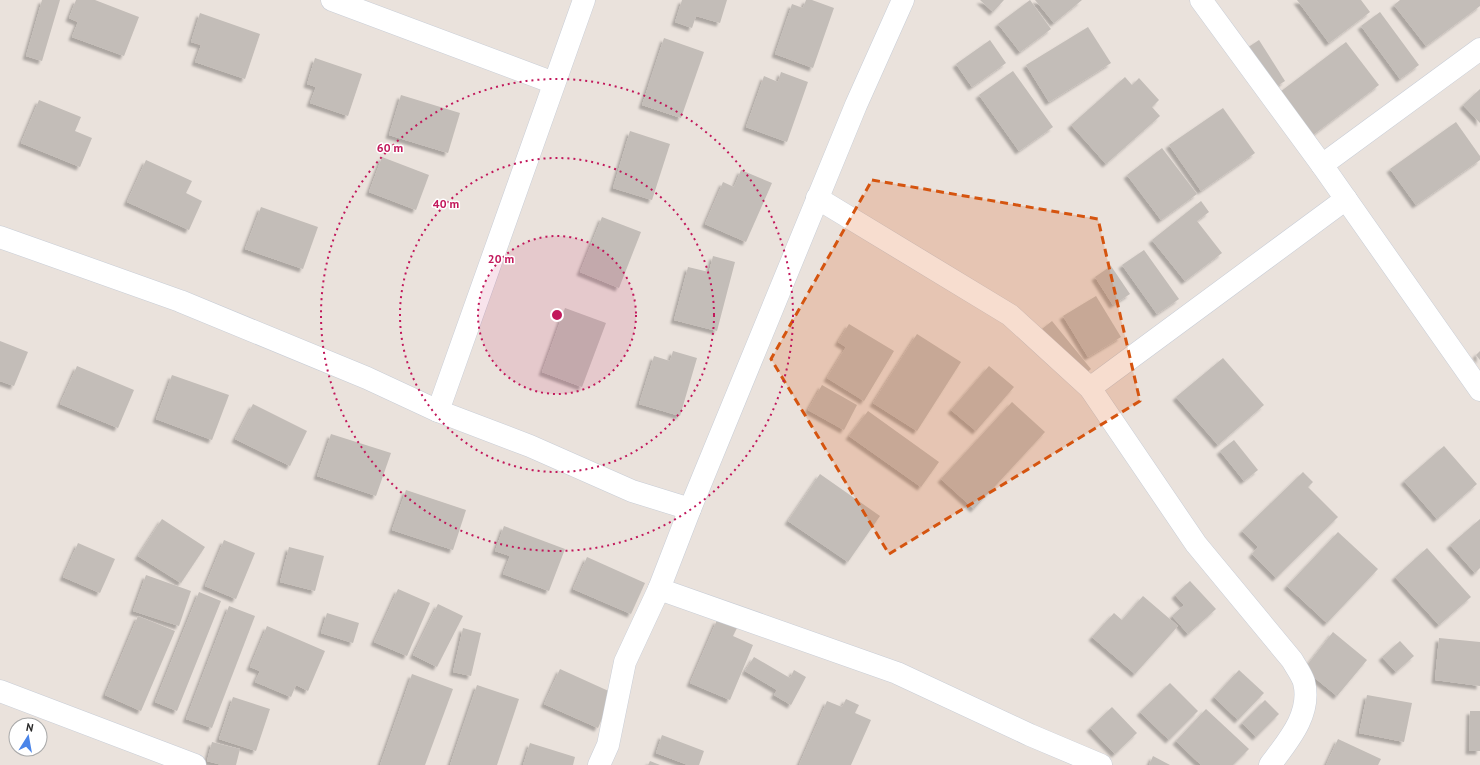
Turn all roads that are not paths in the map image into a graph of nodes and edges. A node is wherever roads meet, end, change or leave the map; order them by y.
1 (332, 0) edge
2 (584, 0) edge
3 (903, 0) edge
4 (1201, 0) edge
5 (1480, 49) edge
6 (554, 83) junction
7 (1322, 165) junction
8 (817, 198) junction
9 (1346, 199) junction
10 (0, 238) edge
11 (0, 250) edge
12 (40, 253) junction
13 (1090, 388) junction
14 (1480, 390) edge
15 (438, 410) junction
16 (690, 509) junction
17 (659, 589) junction
18 (0, 691) edge
19 (194, 765) edge
20 (599, 765) edge
21 (1101, 765) edge
22 (1270, 765) edge

1 - 6 street
2 - 6 street
3 - 8 street
4 - 7 street
5 - 7 street
6 - 15 street
7 - 9 street
8 - 13 street
8 - 16 street
9 - 13 street
9 - 14 street
10 - 12 street
11 - 12 street
12 - 15 street
13 - 22 street
15 - 16 street
16 - 17 street
17 - 20 street
17 - 21 street
18 - 19 street

